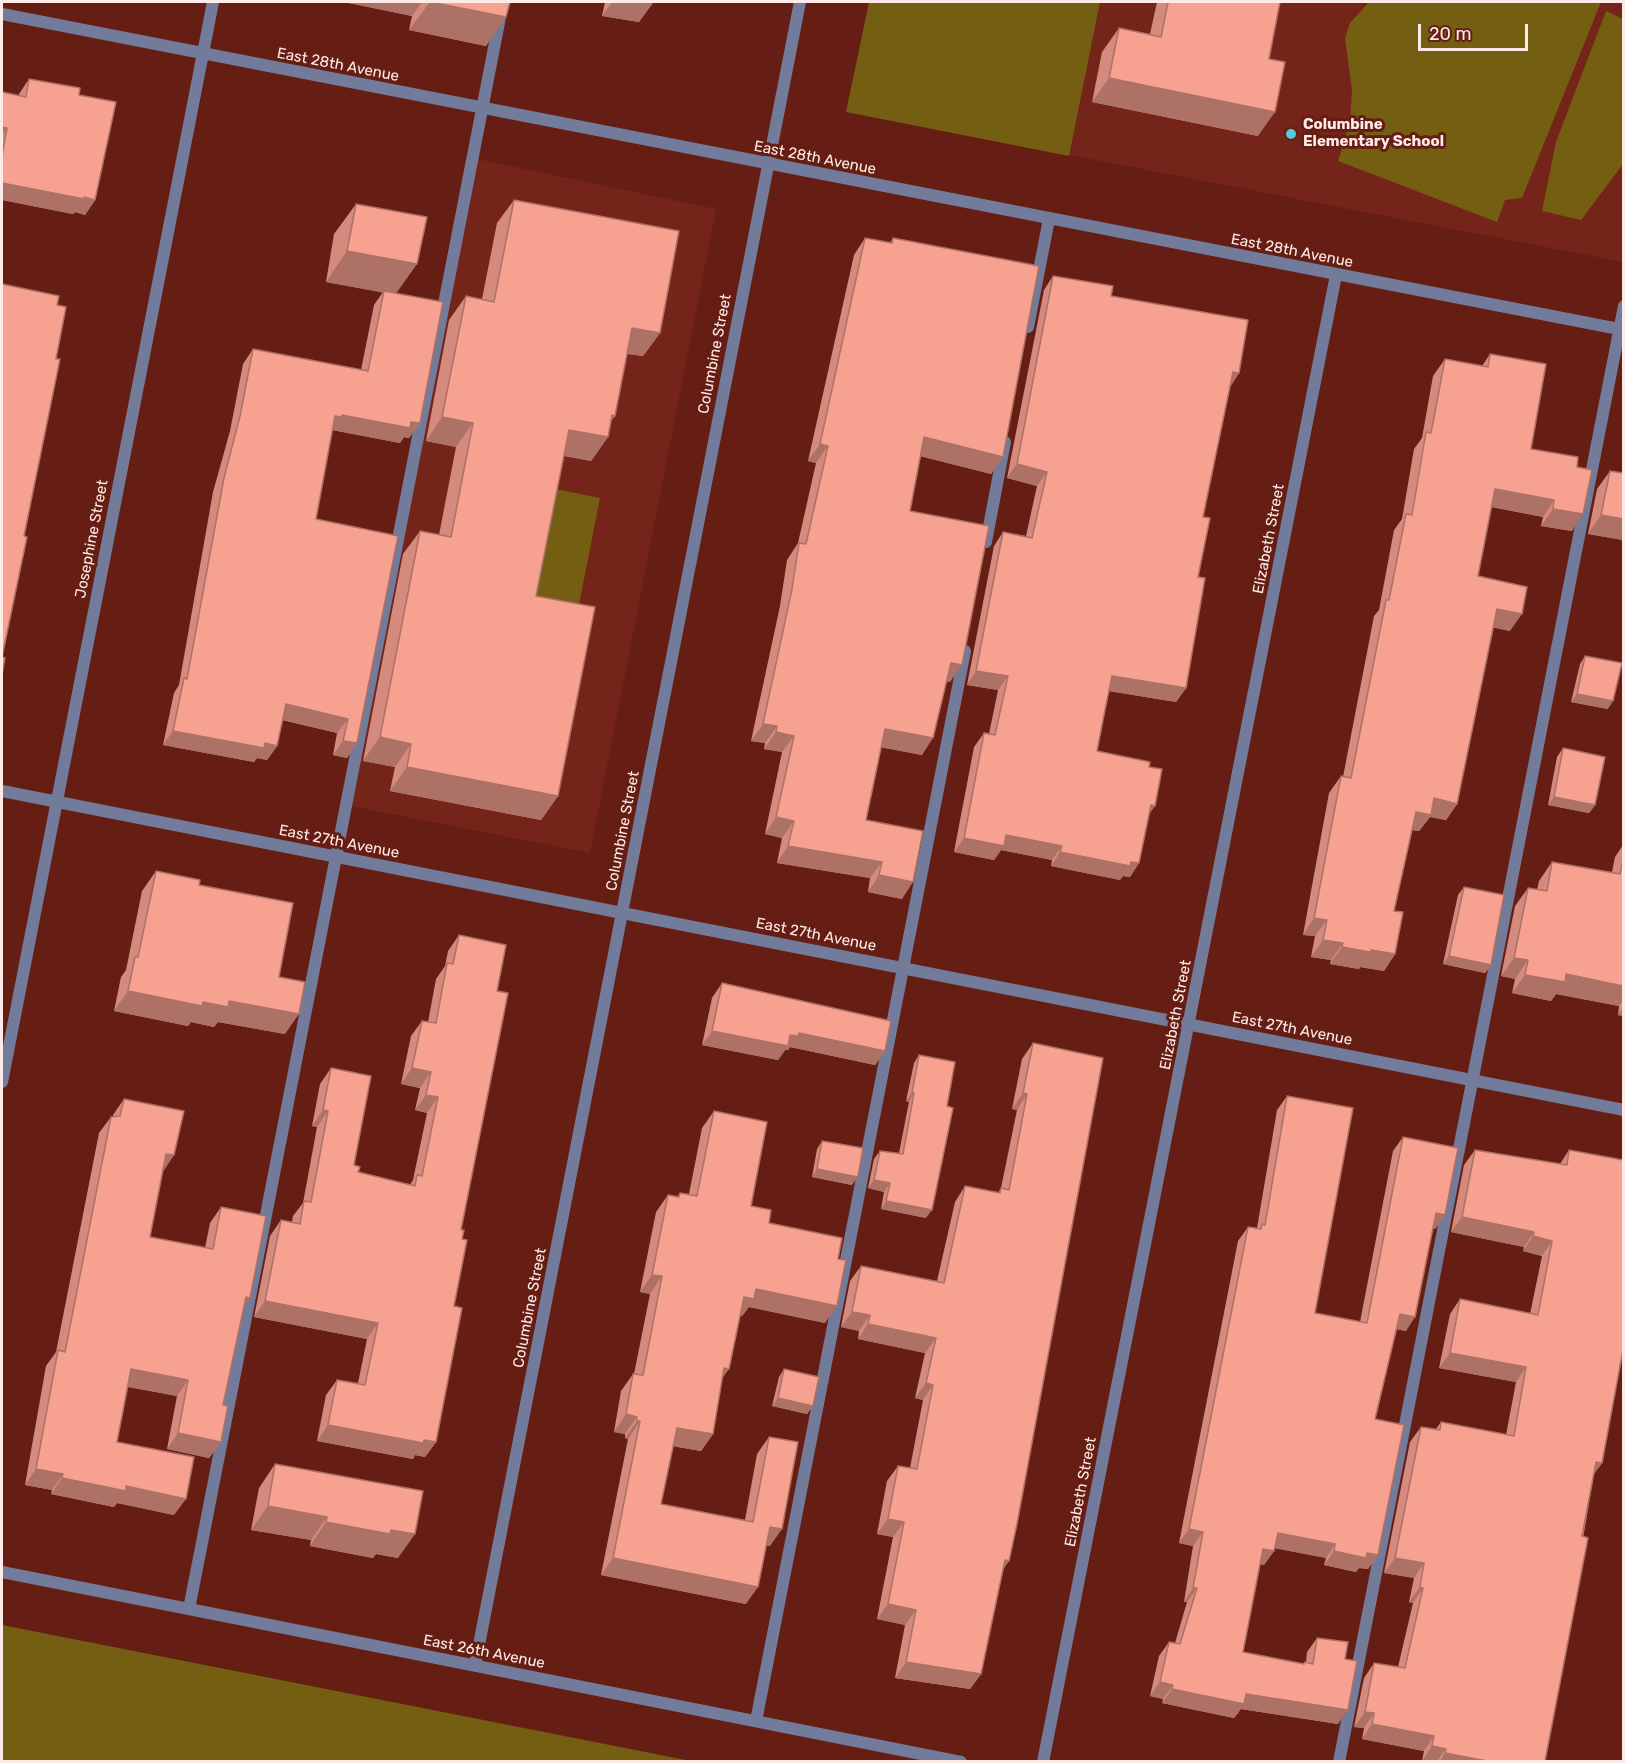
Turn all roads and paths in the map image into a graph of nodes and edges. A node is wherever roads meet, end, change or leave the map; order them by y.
1 (213, 2) edge
2 (503, 2) edge
3 (800, 2) edge
4 (2, 14) edge
5 (202, 54) junction
6 (482, 109) junction
7 (768, 164) junction
8 (1049, 219) junction
9 (1336, 275) junction
10 (1623, 306) edge
11 (1621, 330) edge
12 (1025, 340) edge
13 (1007, 433) edge
14 (984, 549) edge
15 (966, 642) edge
16 (2, 791) edge
17 (56, 801) junction
18 (336, 857) junction
19 (622, 913) junction
20 (903, 968) junction
21 (1190, 1024) junction
22 (1473, 1080) junction
23 (2, 1082) edge
24 (1623, 1110) edge
25 (2, 1572) edge
26 (189, 1609) junction
27 (475, 1665) junction
28 (756, 1721) junction
29 (961, 1761) edge
30 (1043, 1761) edge
31 (1339, 1761) edge

1 - 5 street, Josephine Street
2 - 6 street
3 - 7 street, Columbine Street
4 - 5 street, East 28th Avenue
5 - 6 street, East 28th Avenue
5 - 17 street, Josephine Street
6 - 7 street, East 28th Avenue
6 - 18 street
7 - 8 street, East 28th Avenue
7 - 19 street, Columbine Street
8 - 9 street, East 28th Avenue
8 - 12 street
9 - 11 street, East 28th Avenue
9 - 21 street, Elizabeth Street
10 - 11 street
11 - 22 street
13 - 14 street
15 - 20 street
16 - 17 street, East 27th Avenue
17 - 18 street, East 27th Avenue
17 - 23 street, Josephine Street
18 - 19 street, East 27th Avenue
18 - 26 street
19 - 20 street, East 27th Avenue
19 - 27 street, Columbine Street
20 - 21 street, East 27th Avenue
20 - 28 street
21 - 22 street, East 27th Avenue
21 - 30 street, Elizabeth Street
22 - 24 street, East 27th Avenue
22 - 31 street
25 - 26 street, East 26th Avenue
26 - 27 street, East 26th Avenue
27 - 28 street, East 26th Avenue
28 - 29 street, East 26th Avenue

